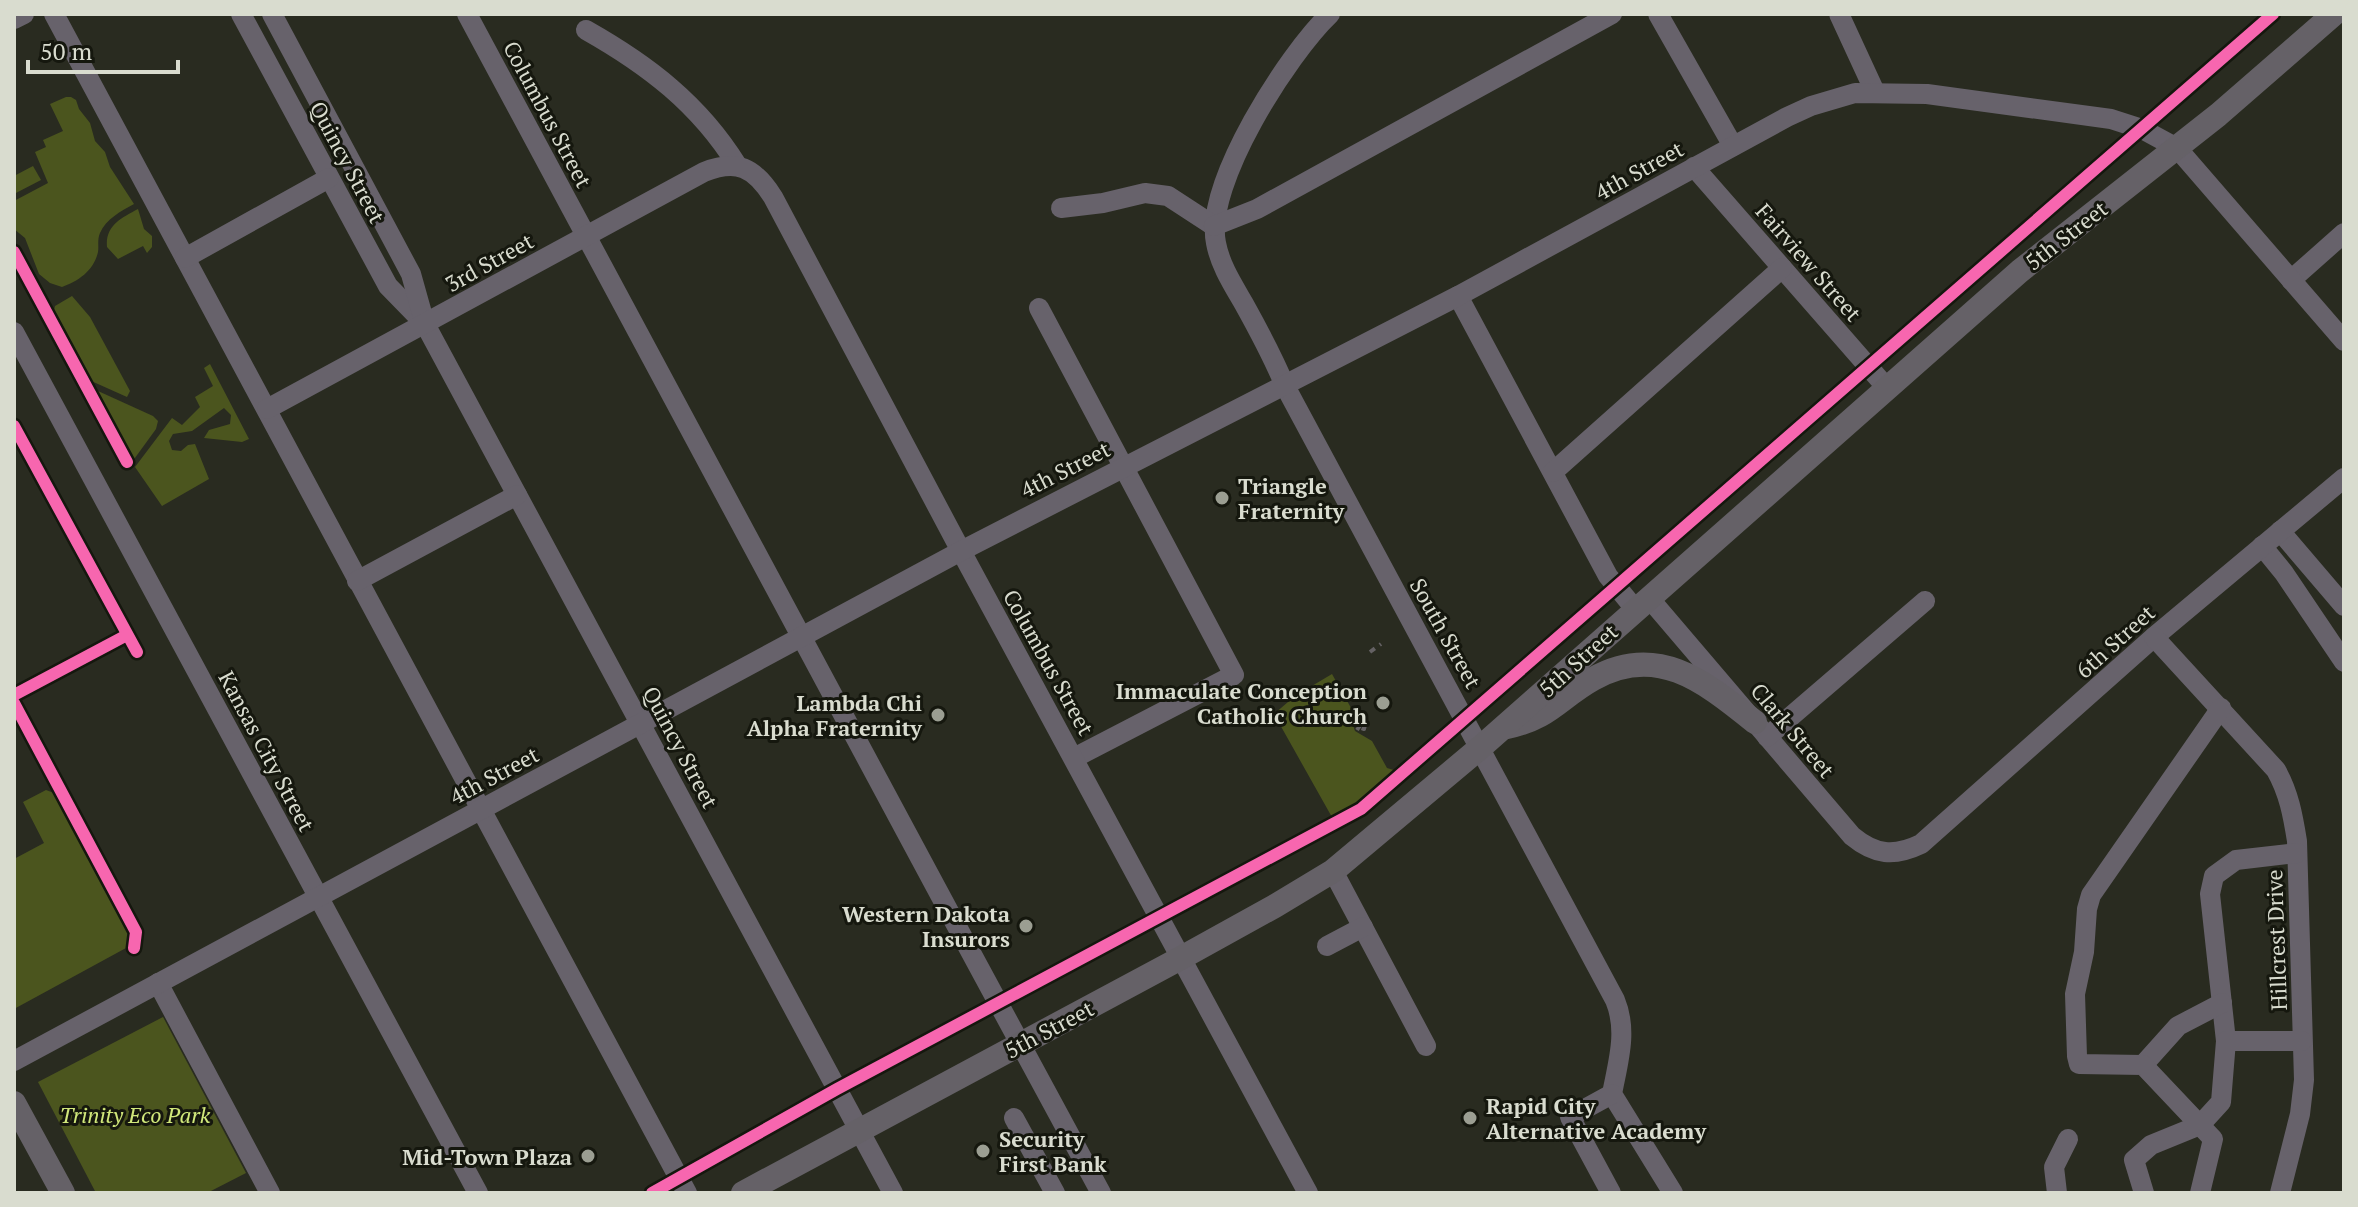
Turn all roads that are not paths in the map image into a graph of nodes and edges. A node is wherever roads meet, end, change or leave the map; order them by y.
1 (24, 14) edge
2 (54, 14) edge
3 (241, 14) edge
4 (272, 14) edge
5 (467, 14) edge
6 (1330, 14) edge
7 (1612, 14) edge
8 (1658, 14) edge
9 (1839, 14) edge
10 (2334, 14) edge
11 (14, 19) edge
12 (586, 30) dead end
13 (1875, 92) junction
14 (1733, 146) junction
15 (2177, 148) junction
16 (737, 165) junction
17 (1694, 167) junction
18 (329, 178) junction
19 (1061, 208) dead end
20 (1214, 226) junction
21 (2344, 233) edge
22 (586, 236) junction
23 (185, 258) junction
24 (1782, 268) junction
25 (2291, 280) junction
26 (1458, 296) junction
27 (1039, 308) dead end
28 (425, 324) junction
29 (14, 332) edge
30 (2344, 341) edge
31 (1285, 386) junction
32 (1887, 388) junction
33 (267, 409) junction
34 (1124, 466) junction
35 (1553, 472) junction
36 (2344, 478) edge
37 (517, 495) junction
38 (2280, 531) junction
39 (2262, 546) junction
40 (961, 551) junction
41 (357, 581) junction
42 (1925, 601) dead end
43 (1642, 603) junction
44 (2344, 606) edge
45 (2154, 637) junction
46 (801, 638) junction
47 (2344, 662) edge
48 (2221, 708) junction
49 (641, 724) junction
50 (1501, 728) junction
51 (1761, 729) junction
52 (1481, 747) junction
53 (1074, 758) junction
54 (480, 810) junction
55 (1921, 844) joint
56 (2297, 853) junction
57 (1333, 871) junction
58 (318, 897) junction
59 (1363, 927) junction
60 (1327, 946) dead end
61 (1181, 958) junction
62 (158, 983) junction
63 (2222, 1003) junction
64 (2226, 1041) junction
65 (2302, 1041) junction
66 (1020, 1044) junction
67 (1426, 1046) dead end
68 (14, 1061) edge
69 (2143, 1065) junction
70 (1612, 1094) junction
71 (14, 1103) edge
72 (1014, 1118) dead end
73 (2200, 1125) junction
74 (860, 1132) junction
75 (2068, 1139) dead end
76 (63, 1193) edge
77 (270, 1193) edge
78 (478, 1193) edge
79 (687, 1193) edge
80 (743, 1193) edge
81 (893, 1193) edge
82 (1055, 1193) edge
83 (1101, 1193) edge
84 (1308, 1193) edge
85 (1611, 1193) edge
86 (1673, 1193) edge
87 (2057, 1193) edge
88 (2144, 1193) edge
89 (2200, 1193) edge
90 (2280, 1193) edge

1 - 11 street
2 - 23 street
3 - 18 street, Quincy Street
4 - 28 street, Quincy Street
5 - 22 street, Columbus Street
6 - 20 street
7 - 20 street
8 - 14 street
9 - 13 street
10 - 15 main road, 5th Street
12 - 16 street, Columbus Street
13 - 14 street, 4th Street
13 - 15 street, 4th Street
14 - 17 street, 4th Street
15 - 25 street
15 - 32 main road, 5th Street
16 - 22 street, 3rd Street
16 - 40 street, Columbus Street
17 - 24 street, Fairview Street
17 - 26 street, 4th Street
18 - 23 street
18 - 28 street, Quincy Street
19 - 20 street
20 - 31 street, South Street
21 - 25 street
22 - 28 street, 3rd Street
22 - 46 street, Columbus Street
23 - 33 street
24 - 32 street, Fairview Street
24 - 35 street
25 - 30 street
26 - 31 street, 4th Street
26 - 35 street, Clark Street
27 - 34 street
28 - 33 street, 3rd Street
28 - 37 street, Quincy Street
29 - 58 street, Kansas City Street
31 - 34 street, 4th Street
31 - 52 street, South Street
32 - 43 main road, 5th Street
33 - 41 street
34 - 40 street, 4th Street
34 - 53 street
35 - 43 street, Clark Street
36 - 38 street, 6th Street
37 - 41 street
37 - 49 street, Quincy Street
38 - 39 street, 6th Street
38 - 44 street
39 - 45 street, 6th Street
39 - 47 street
40 - 46 street, 4th Street
40 - 53 street, Columbus Street
41 - 54 street
42 - 51 street
43 - 50 main road, 5th Street
43 - 51 street, Clark Street
45 - 48 street, Hillcrest Drive
45 - 55 street, 6th Street
46 - 49 street, 4th Street
46 - 66 street, Columbus Street
48 - 56 street, Hillcrest Drive
48 - 69 street
49 - 54 street, 4th Street
49 - 74 street, Quincy Street
50 - 51 main road
50 - 52 main road, 5th Street
51 - 55 street, Clark Street
52 - 57 main road, 5th Street
52 - 70 street, South Street
53 - 61 street, Columbus Street
54 - 58 street, 4th Street
54 - 79 street
56 - 63 street
56 - 65 street, Hillcrest Drive
57 - 59 street
57 - 61 main road, 5th Street
58 - 62 street, 4th Street
58 - 78 street, Kansas City Street
59 - 60 street
59 - 67 street
61 - 66 main road, 5th Street
61 - 84 street, Columbus Street
62 - 68 street, 4th Street
62 - 77 street
63 - 64 street
63 - 69 street
64 - 65 street
64 - 73 street
65 - 90 street, Hillcrest Drive
66 - 74 main road, 5th Street
66 - 83 street, Columbus Street
69 - 73 street
70 - 85 street
70 - 86 street
71 - 76 main road
72 - 82 street
73 - 88 street
73 - 89 street
74 - 80 main road, 5th Street
74 - 81 street, Quincy Street
75 - 87 street

